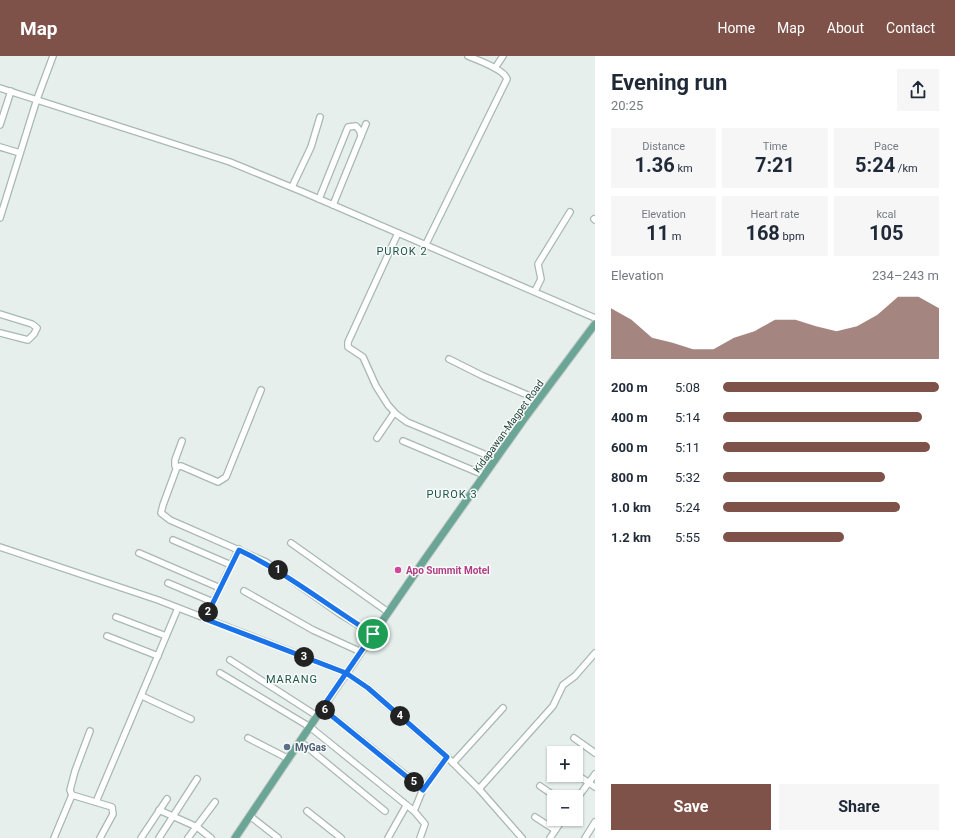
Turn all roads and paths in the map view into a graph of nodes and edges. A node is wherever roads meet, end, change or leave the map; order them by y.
1 (53, 56) edge
2 (468, 56) edge
3 (503, 56) edge
4 (495, 68) junction
5 (0, 88) edge
6 (11, 91) junction
7 (37, 99) junction
8 (320, 117) dead end
9 (0, 124) edge
10 (366, 124) dead end
11 (361, 136) junction
12 (0, 147) edge
13 (20, 153) junction
14 (292, 187) junction
15 (319, 199) junction
16 (333, 204) junction
17 (570, 212) dead end
18 (0, 215) edge
19 (398, 233) junction
20 (426, 244) junction
21 (535, 291) junction
22 (0, 314) edge
23 (595, 318) edge
24 (595, 324) edge
25 (0, 333) edge
26 (449, 359) dead end
27 (261, 390) dead end
28 (539, 400) junction
29 (394, 413) junction
30 (377, 438) dead end
31 (182, 441) dead end
32 (403, 441) dead end
33 (496, 459) junction
34 (177, 467) junction
35 (484, 475) junction
36 (173, 540) dead end
37 (291, 543) dead end
38 (0, 547) edge
39 (239, 550) junction
40 (139, 553) dead end
41 (231, 565) junction
42 (168, 584) dead end
43 (220, 588) junction
44 (244, 591) dead end
45 (213, 602) junction
46 (178, 608) junction
47 (388, 612) junction
48 (116, 617) dead end
49 (205, 619) junction
50 (373, 634) junction
51 (107, 636) dead end
52 (166, 636) junction
53 (361, 652) junction
54 (595, 653) edge
55 (158, 656) junction
56 (230, 660) dead end
57 (220, 673) dead end
58 (346, 673) junction
59 (142, 696) junction
60 (322, 708) junction
61 (503, 708) dead end
62 (317, 716) junction
63 (190, 719) dead end
64 (310, 727) junction
65 (90, 732) dead end
66 (248, 738) dead end
67 (574, 738) dead end
68 (301, 742) junction
69 (595, 753) edge
70 (447, 757) junction
71 (289, 759) junction
72 (453, 763) junction
73 (595, 774) edge
74 (197, 779) dead end
75 (583, 779) edge
76 (588, 783) junction
77 (540, 786) dead end
78 (595, 787) edge
79 (479, 789) junction
80 (423, 790) junction
81 (583, 790) edge
82 (547, 791) edge
83 (72, 795) junction
84 (167, 799) dead end
85 (96, 802) junction
86 (215, 802) dead end
87 (406, 806) junction
88 (160, 810) junction
89 (307, 810) dead end
90 (385, 811) dead end
91 (414, 811) junction
92 (172, 816) junction
93 (250, 816) junction
94 (535, 817) dead end
95 (595, 822) edge
96 (197, 826) junction
97 (558, 826) edge
98 (555, 830) junction
99 (54, 838) edge
100 (100, 838) edge
101 (141, 838) edge
102 (159, 838) edge
103 (188, 838) edge
104 (211, 838) edge
105 (235, 838) edge
106 (278, 838) edge
107 (341, 838) edge
108 (388, 838) edge
109 (420, 838) edge
110 (522, 838) edge
111 (550, 838) edge
112 (585, 838) edge

1 - 7 street
2 - 4 street
3 - 4 street
4 - 20 street
5 - 6 street
6 - 7 street
6 - 9 street
7 - 13 street
7 - 14 street
8 - 14 street
10 - 11 street
11 - 15 street
11 - 16 street
12 - 13 street
13 - 18 street
14 - 15 street
15 - 16 street
16 - 19 street
17 - 21 street
19 - 20 street
19 - 29 street
20 - 21 street
21 - 23 street
22 - 25 street
24 - 28 main road, Kidapawan-Magpet Road
26 - 28 street
27 - 34 street
28 - 33 main road, Kidapawan-Magpet Road
29 - 30 street
29 - 33 street
31 - 34 street
32 - 35 street
33 - 35 main road, Kidapawan-Magpet Road
34 - 39 street
35 - 47 main road, Kidapawan-Magpet Road
36 - 41 street
37 - 47 street
38 - 46 street
39 - 41 street
39 - 50 street
40 - 43 street
41 - 43 street
42 - 45 street
43 - 45 street
44 - 53 street
45 - 49 street
46 - 49 street
46 - 52 street
47 - 50 main road, Kidapawan-Magpet Road
48 - 52 street
49 - 58 street
50 - 53 main road, Kidapawan-Magpet Road
51 - 55 street
52 - 55 street
53 - 58 main road, Kidapawan-Magpet Road
54 - 79 street
55 - 59 street
56 - 62 street
57 - 64 street
58 - 60 main road, Kidapawan-Magpet Road
58 - 70 street
59 - 63 street
59 - 85 street
60 - 62 main road, Kidapawan-Magpet Road
60 - 80 street
61 - 72 street
62 - 64 main road, Kidapawan-Magpet Road
64 - 68 main road, Kidapawan-Magpet Road
64 - 87 street
65 - 83 street
66 - 71 street
67 - 69 street
68 - 71 main road, Kidapawan-Magpet Road
68 - 90 street
70 - 72 street
70 - 80 street
71 - 93 main road, Kidapawan-Magpet Road
72 - 79 street
73 - 76 street
74 - 92 street
75 - 76 street
76 - 78 street
76 - 81 street
77 - 82 street
79 - 110 street
80 - 91 street
83 - 85 street
83 - 99 street
84 - 88 street
85 - 100 street
86 - 96 street
87 - 91 street
87 - 108 street
88 - 92 street
88 - 101 street
89 - 107 street
91 - 109 street
92 - 96 street
92 - 102 street
93 - 105 main road, Kidapawan-Magpet Road
93 - 106 street
94 - 98 street
95 - 112 street
96 - 103 street
96 - 104 street
97 - 98 street
98 - 111 street

